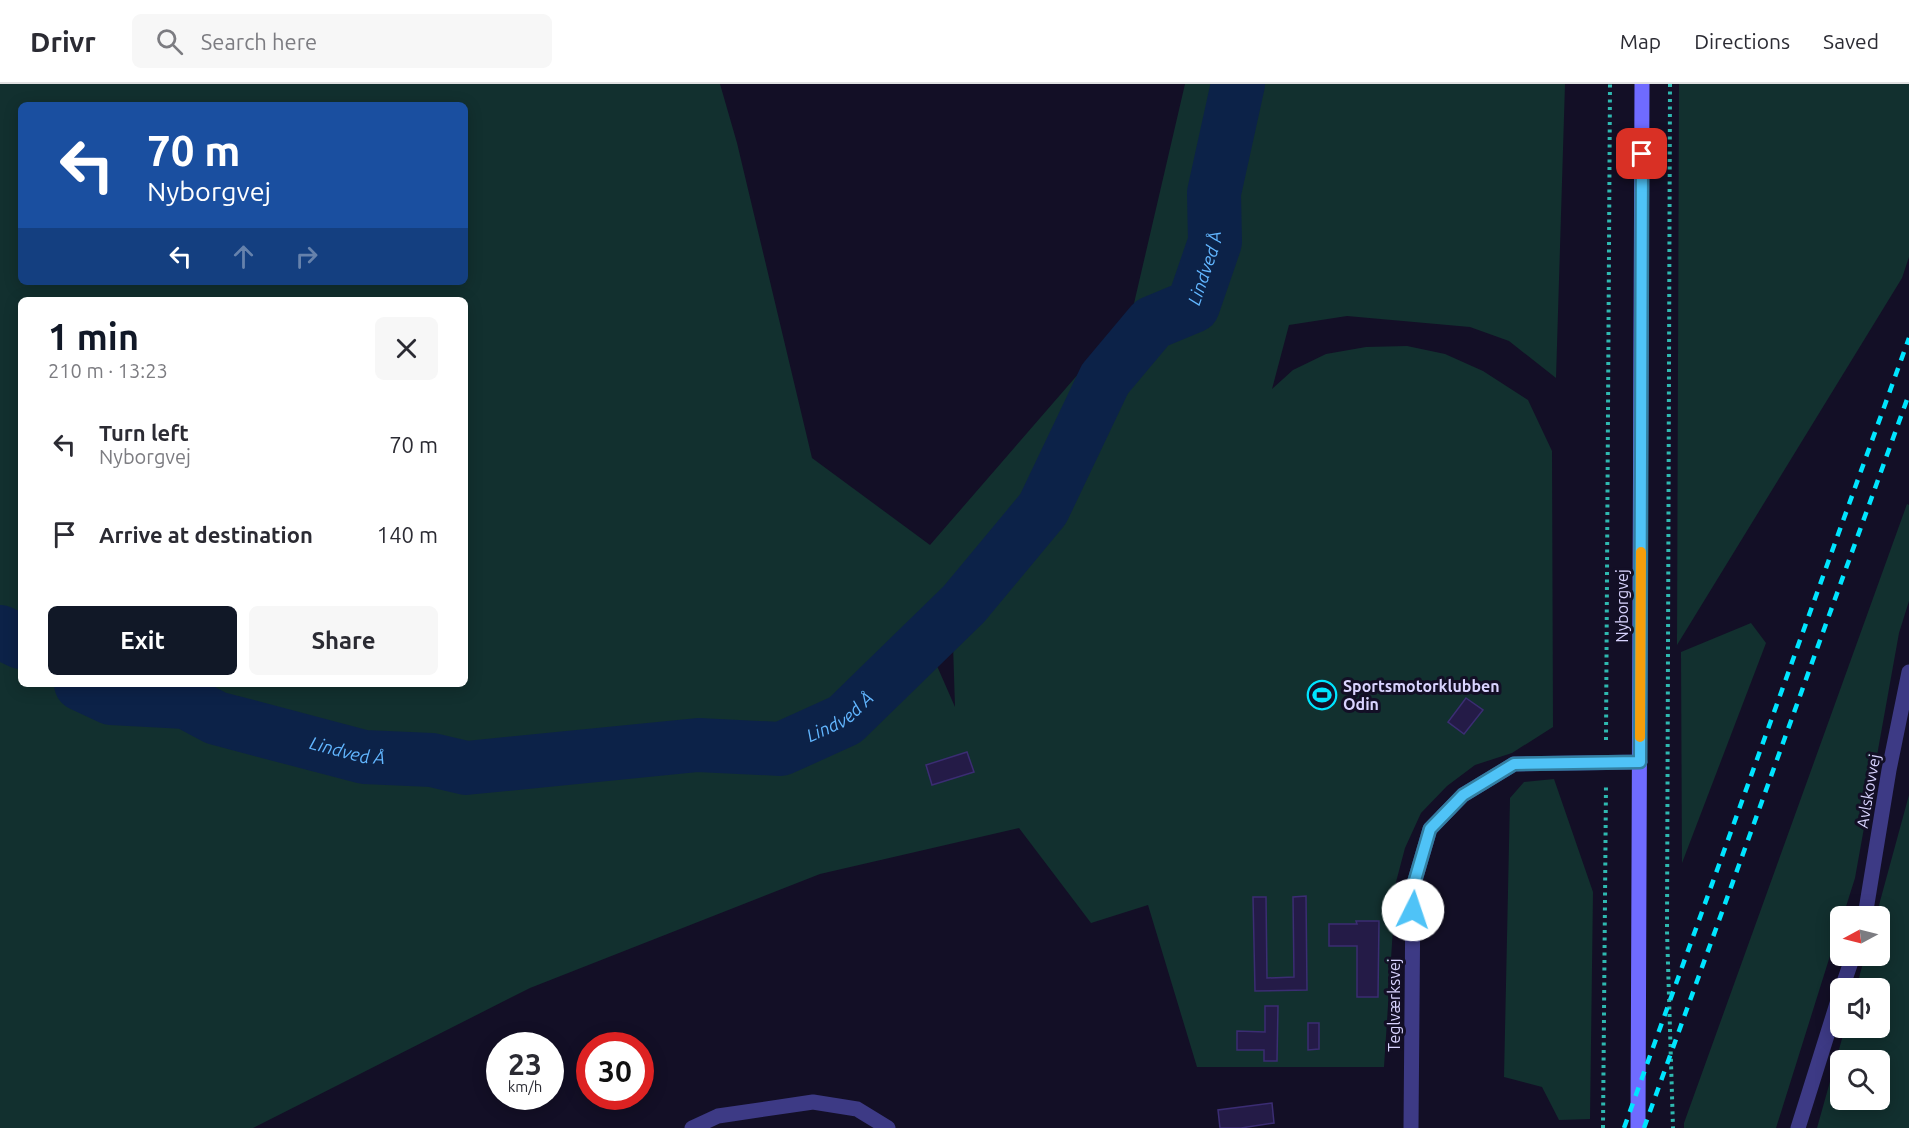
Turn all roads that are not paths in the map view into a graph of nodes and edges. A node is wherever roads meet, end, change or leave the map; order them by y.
1 (1642, 84) edge
2 (1909, 672) edge
3 (1640, 762) junction
4 (1867, 906) edge
5 (1830, 1026) edge
6 (692, 1128) edge
7 (888, 1128) edge
8 (1411, 1128) edge
9 (1638, 1128) edge
10 (1798, 1128) edge

1 - 3 main road, Nyborgvej
2 - 4 street, Avlskovvej
3 - 8 street, Teglværksvej
3 - 9 main road, Nyborgvej
5 - 10 street
6 - 7 street

